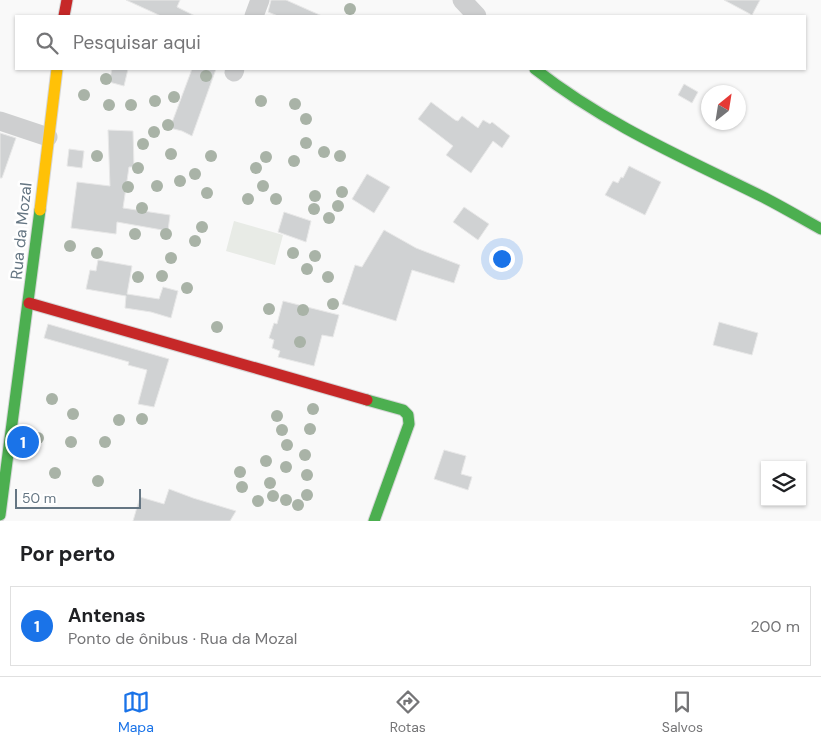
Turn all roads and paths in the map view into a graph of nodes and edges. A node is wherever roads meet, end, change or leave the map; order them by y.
1 (66, 0) edge
2 (260, 0) edge
3 (462, 0) edge
4 (64, 15) edge
5 (254, 15) edge
6 (476, 15) edge
7 (57, 70) edge
8 (536, 70) edge
9 (0, 121) edge
10 (48, 137) junction
11 (821, 229) edge
12 (29, 303) junction
13 (3, 469) edge
14 (0, 515) edge
15 (374, 521) edge

1 - 4 street
2 - 5 street
3 - 6 street
7 - 10 street, Rua da Mozal
8 - 11 street
9 - 10 street
10 - 12 street, Rua da Mozal
12 - 13 street, Rua da Mozal
12 - 15 street
13 - 14 street, Rua da Mozal

